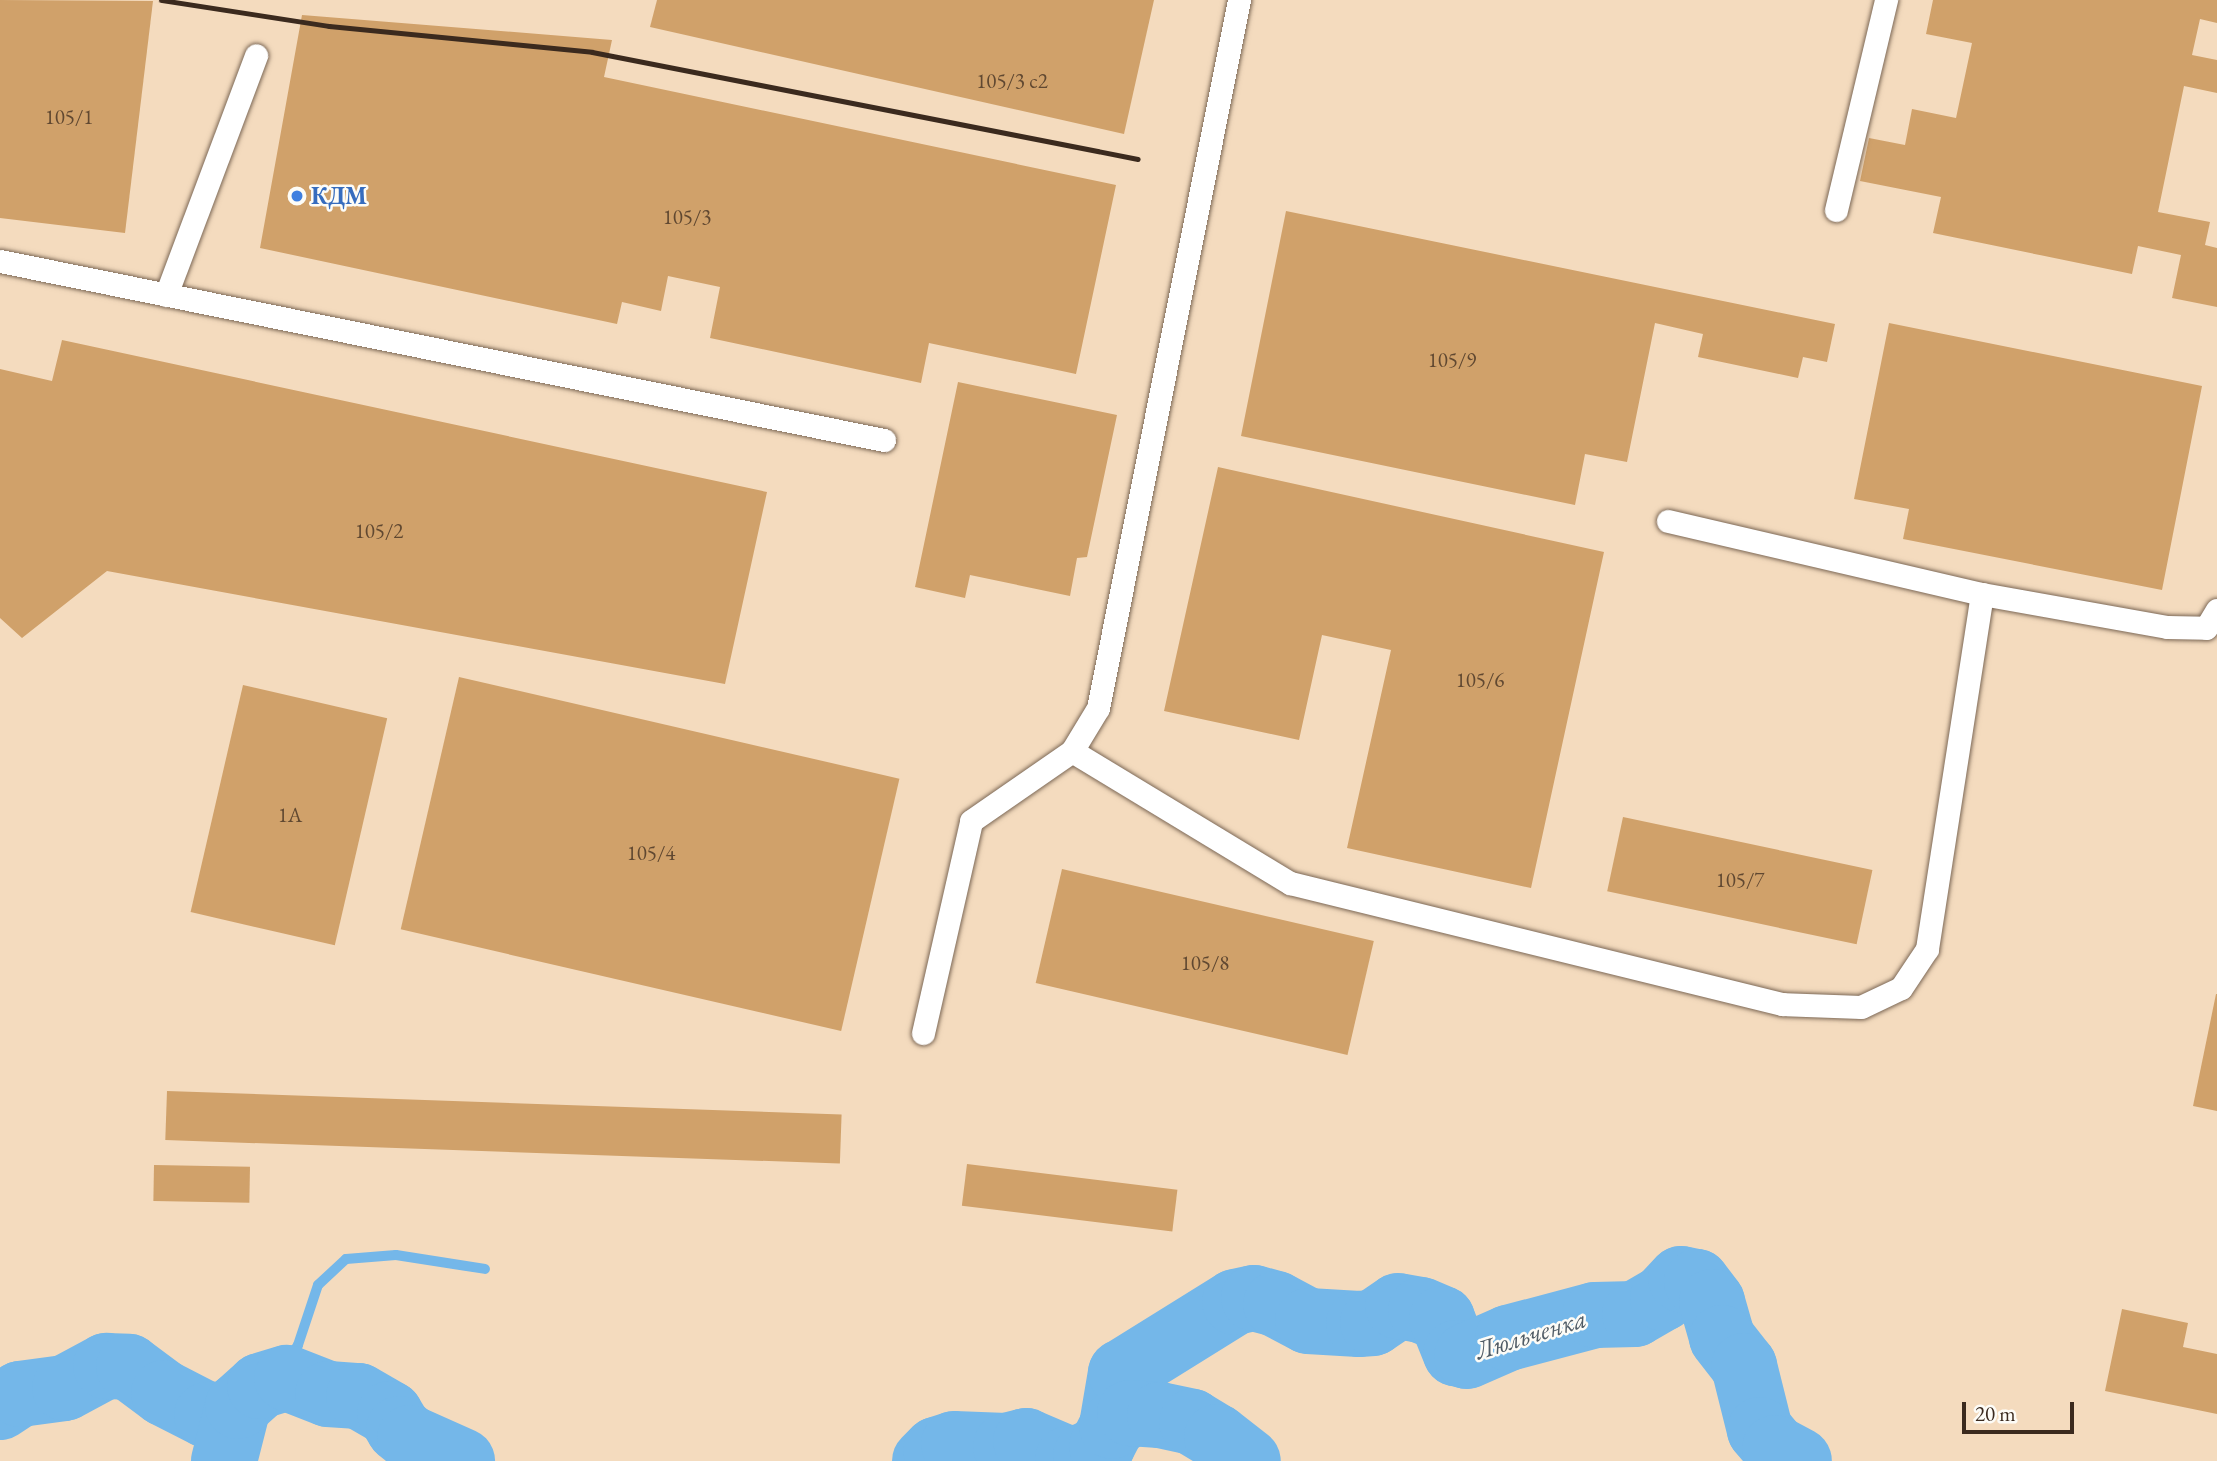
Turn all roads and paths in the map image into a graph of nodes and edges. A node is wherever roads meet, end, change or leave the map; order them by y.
1 (1239, 0) edge
2 (1886, 0) edge
3 (256, 55) dead end
4 (1836, 210) dead end
5 (0, 261) edge
6 (166, 295) junction
7 (884, 440) dead end
8 (1668, 521) dead end
9 (1982, 594) junction
10 (2217, 610) edge
11 (1072, 751) junction
12 (923, 1033) dead end

1 - 11 lane
2 - 4 lane
3 - 6 lane
5 - 6 lane
6 - 7 lane
8 - 9 lane
9 - 10 lane
9 - 11 lane
11 - 12 lane

